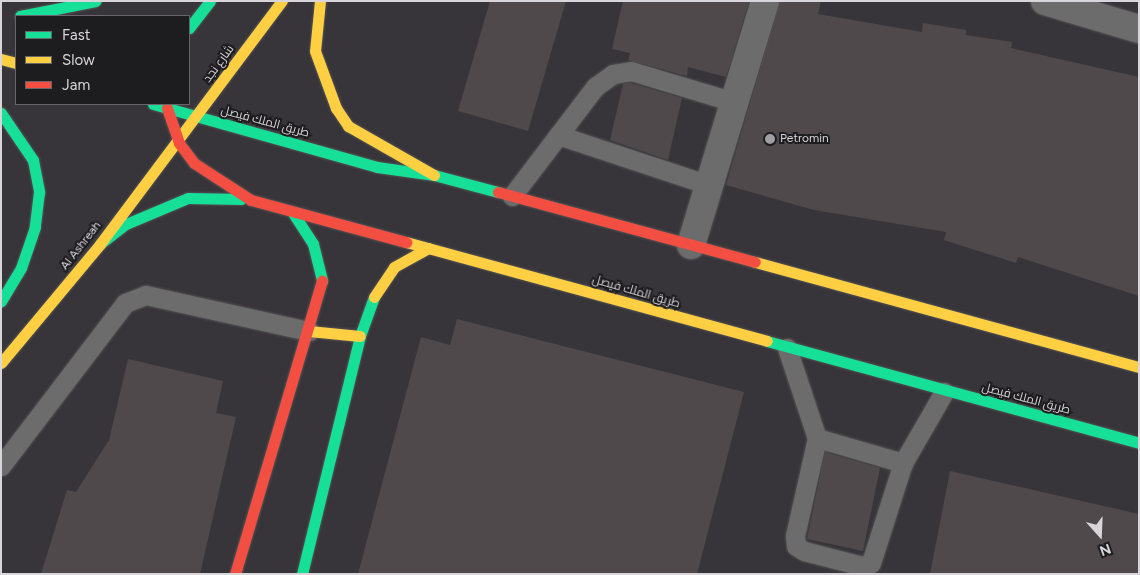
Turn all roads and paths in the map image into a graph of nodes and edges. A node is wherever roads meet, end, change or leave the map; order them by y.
1 (96, 1) edge
2 (210, 1) edge
3 (282, 1) edge
4 (320, 1) edge
5 (765, 1) edge
6 (1045, 1) edge
7 (1118, 10) edge
8 (25, 15) edge
9 (190, 27) edge
10 (1139, 28) edge
11 (1, 59) edge
12 (15, 63) edge
13 (734, 102) junction
14 (167, 106) edge
15 (1, 113) edge
16 (197, 117) junction
17 (558, 135) junction
18 (179, 143) junction
19 (434, 175) junction
20 (709, 185) junction
21 (512, 196) junction
22 (251, 200) junction
23 (293, 213) junction
24 (100, 244) junction
25 (690, 245) junction
26 (428, 248) junction
27 (1, 301) edge
28 (309, 331) junction
29 (360, 336) junction
30 (787, 348) junction
31 (1, 363) edge
32 (1139, 367) edge
33 (944, 392) junction
34 (817, 438) junction
35 (1139, 443) edge
36 (902, 463) junction
37 (1, 466) edge
38 (235, 574) edge
39 (302, 574) edge

1 - 8 main road
2 - 9 main road
3 - 16 main road, شارع نجد
4 - 19 main road
5 - 13 street
6 - 7 street
7 - 10 street
11 - 12 main road
13 - 17 lane
13 - 20 street
14 - 16 main road, طريق الملك فيصل
14 - 18 main road, طريق الملك فيصل
15 - 27 main road
16 - 18 main road, شارع نجد
16 - 19 main road, طريق الملك فيصل
17 - 20 lane
17 - 21 lane
18 - 22 main road, طريق الملك فيصل
18 - 24 main road, Al Ashreah
19 - 21 main road, طريق الملك فيصل
20 - 25 street
21 - 25 main road, طريق الملك فيصل
22 - 23 main road, طريق الملك فيصل
22 - 24 main road
23 - 26 main road, طريق الملك فيصل
23 - 28 main road
24 - 31 main road, Al Ashreah
25 - 32 main road, طريق الملك فيصل
26 - 29 main road
26 - 30 main road, طريق الملك فيصل
28 - 29 main road
28 - 37 lane
28 - 38 main road
29 - 39 main road
30 - 33 main road, طريق الملك فيصل
30 - 34 lane
33 - 35 main road, طريق الملك فيصل
33 - 36 lane
34 - 36 lane
34 - 36 lane

